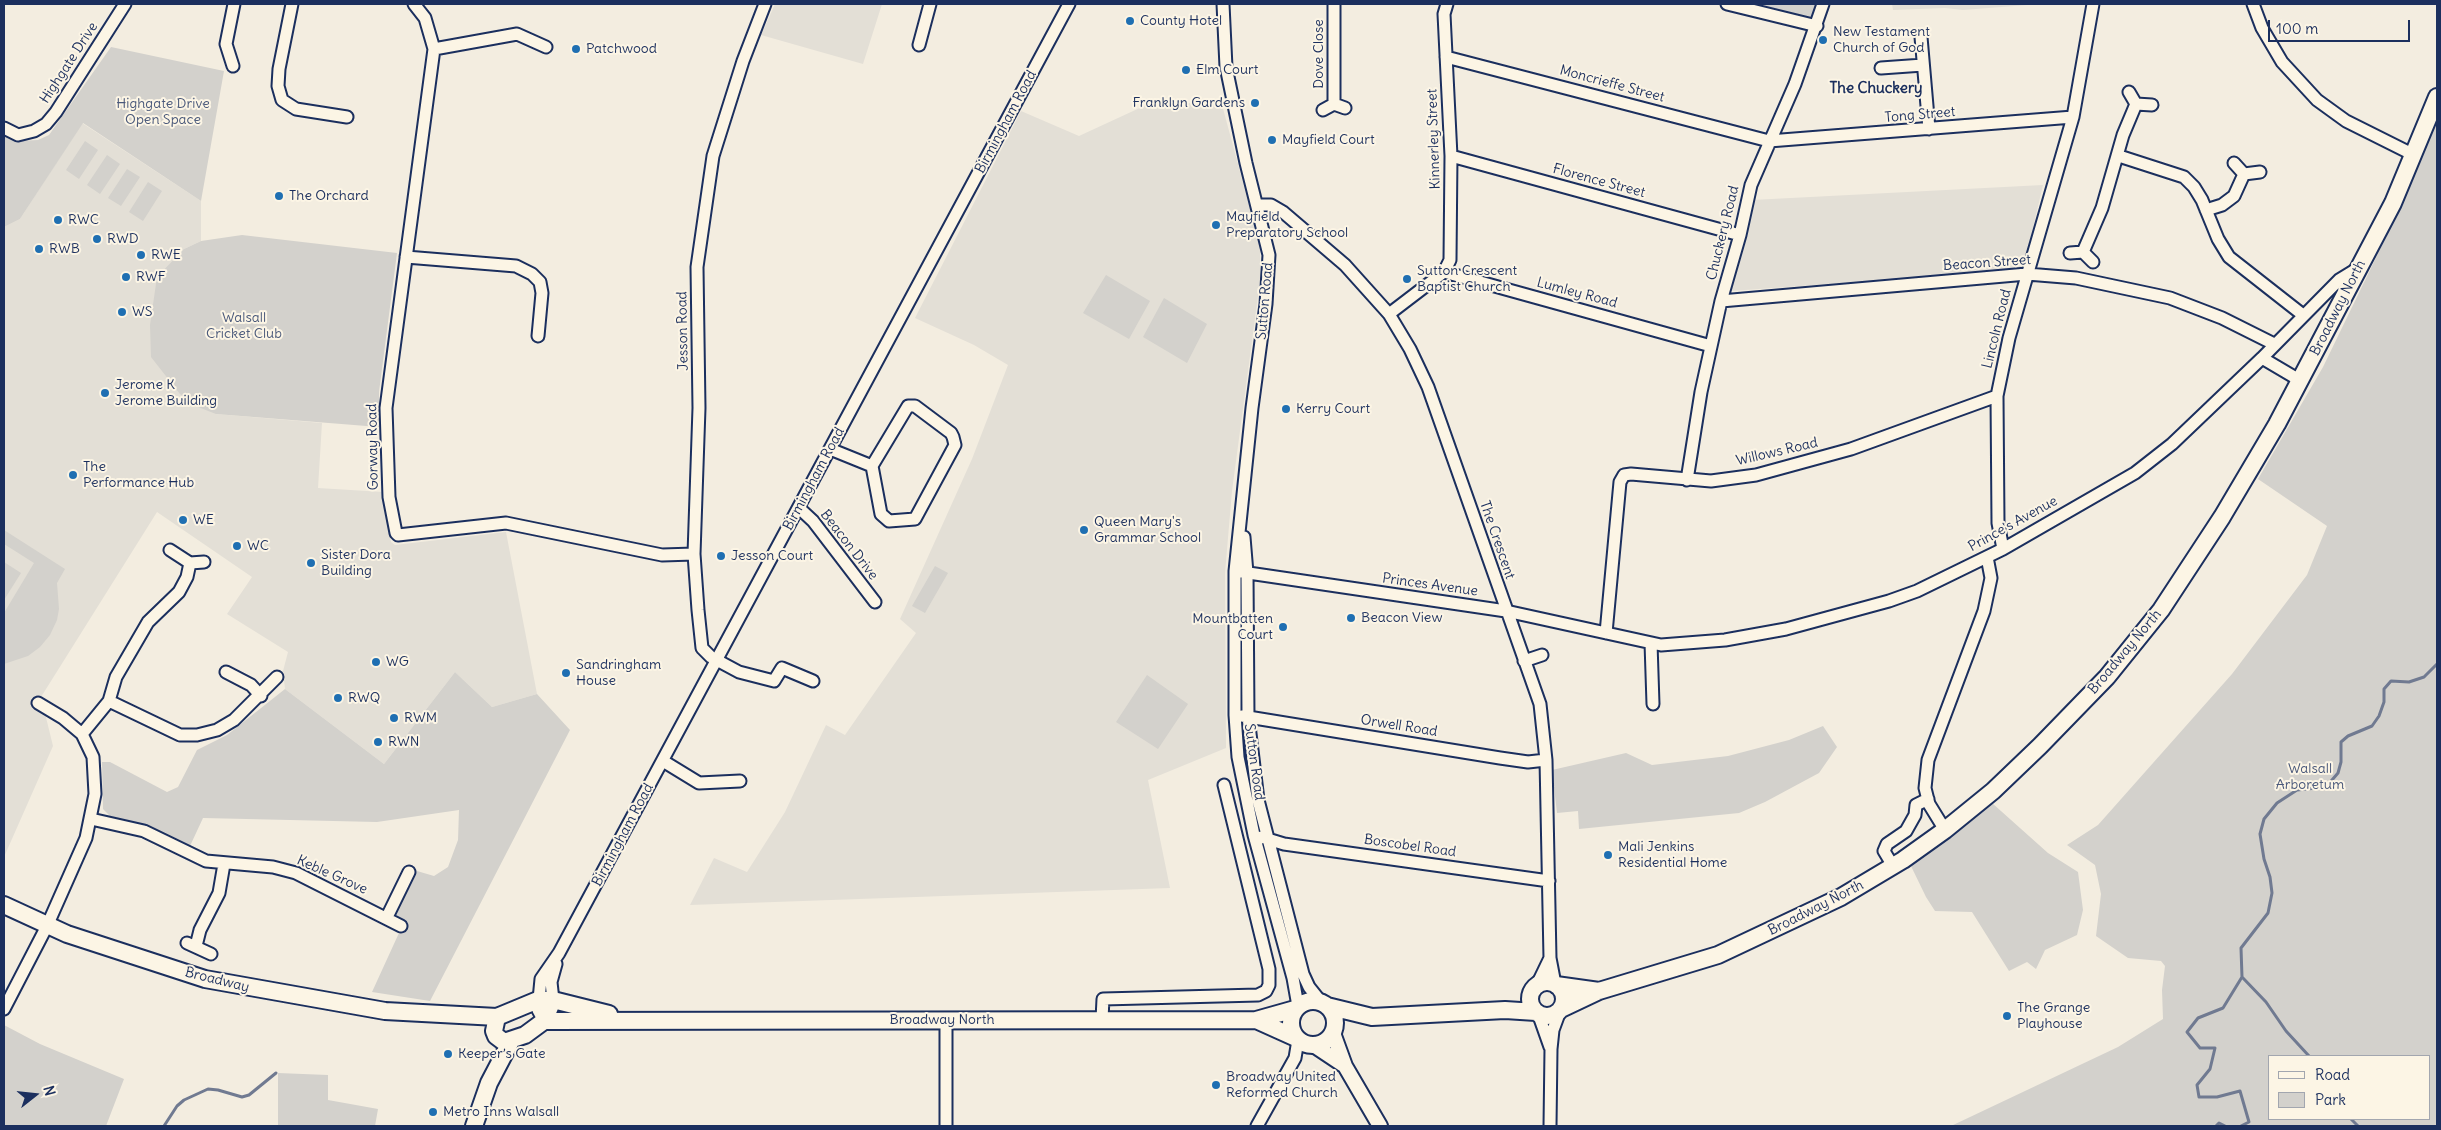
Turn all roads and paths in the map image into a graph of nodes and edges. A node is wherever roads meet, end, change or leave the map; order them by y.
1 (125, 4) edge
2 (234, 4) edge
3 (292, 4) edge
4 (414, 4) edge
5 (765, 4) edge
6 (930, 4) edge
7 (1069, 4) edge
8 (1223, 4) edge
9 (1334, 4) edge
10 (1447, 4) edge
11 (1727, 4) edge
12 (1823, 4) edge
13 (2093, 4) edge
14 (2253, 4) edge
15 (1817, 26) junction
16 (909, 35) dead end
17 (1921, 38) dead end
18 (546, 47) dead end
19 (434, 49) junction
20 (1446, 57) junction
21 (1923, 64) junction
22 (233, 66) dead end
23 (1881, 68) dead end
24 (2129, 92) dead end
25 (2437, 97) edge
26 (2136, 104) junction
27 (2152, 105) dead end
28 (1323, 110) dead end
29 (2073, 117) junction
30 (347, 118) dead end
31 (4, 128) edge
32 (1929, 129) junction
33 (1769, 141) junction
34 (2412, 154) junction
35 (1451, 156) junction
36 (2119, 156) junction
37 (2234, 163) dead end
38 (2260, 172) dead end
39 (2244, 174) junction
40 (1258, 205) junction
41 (2206, 210) junction
42 (1740, 236) junction
43 (2083, 252) junction
44 (2070, 253) dead end
45 (406, 257) junction
46 (2093, 262) dead end
47 (2358, 268) junction
48 (1444, 272) junction
49 (2026, 274) junction
50 (1721, 301) junction
51 (1389, 314) junction
52 (2303, 315) junction
53 (538, 336) dead end
54 (2274, 344) junction
55 (1711, 346) junction
56 (2262, 358) junction
57 (2301, 381) junction
58 (1997, 396) junction
59 (830, 449) junction
60 (872, 466) junction
61 (1687, 480) junction
62 (799, 508) junction
63 (1242, 512) junction
64 (2003, 549) junction
65 (170, 550) dead end
66 (694, 554) junction
67 (1987, 557) junction
68 (190, 562) junction
69 (204, 562) dead end
70 (1235, 571) junction
71 (1247, 573) junction
72 (874, 602) dead end
73 (1506, 611) junction
74 (1606, 633) junction
75 (1651, 643) junction
76 (1542, 655) dead end
77 (717, 661) junction
78 (1524, 661) junction
79 (226, 672) dead end
80 (277, 677) dead end
81 (813, 681) dead end
82 (261, 696) junction
83 (109, 701) junction
84 (38, 702) dead end
85 (1653, 704) dead end
86 (1235, 715) junction
87 (1248, 717) junction
88 (82, 734) junction
89 (1546, 760) junction
90 (662, 761) junction
91 (740, 782) dead end
92 (1224, 785) dead end
93 (1928, 799) junction
94 (91, 820) junction
95 (1945, 830) junction
96 (1254, 835) junction
97 (1238, 838) junction
98 (1267, 839) junction
99 (224, 864) junction
100 (1893, 866) junction
101 (409, 872) dead end
102 (1549, 881) junction
103 (4, 905) edge
104 (387, 917) junction
105 (47, 926) junction
106 (401, 926) dead end
107 (211, 954) dead end
108 (1550, 958) junction
109 (1555, 984) junction
110 (1533, 991) junction
111 (1599, 991) junction
112 (545, 1000) junction
113 (1324, 1004) junction
114 (1296, 1007) junction
115 (4, 1009) edge
116 (1506, 1010) junction
117 (1560, 1010) junction
118 (1537, 1013) junction
119 (1372, 1017) junction
120 (628, 1020) junction
121 (946, 1020) junction
122 (1102, 1020) junction
123 (1256, 1020) junction
124 (544, 1021) junction
125 (503, 1030) junction
126 (1334, 1032) junction
127 (1305, 1042) junction
128 (1551, 1049) junction
129 (1345, 1066) junction
130 (474, 1126) edge
131 (946, 1126) edge
132 (1257, 1126) edge
133 (1380, 1126) edge
134 (1550, 1126) edge

1 - 31 street, Highgate Drive
2 - 22 street
3 - 30 street
4 - 19 street, Gorway Road
5 - 66 street, Jesson Road
6 - 16 street
7 - 59 street, Birmingham Road
8 - 40 street, Sutton Road
9 - 28 street, Dove Close
10 - 20 street, Kinnerley Street
11 - 15 street
12 - 15 street, Chuckery Road
13 - 29 street, Lincoln Road
14 - 34 street
15 - 33 street, Chuckery Road
17 - 21 street
18 - 19 street
19 - 45 street, Gorway Road
20 - 33 street, Moncrieffe Street
20 - 35 street, Kinnerley Street
21 - 23 street
21 - 32 street
24 - 26 street
25 - 34 highway, Broadway North
26 - 27 street
26 - 36 street
29 - 32 street, Tong Street
29 - 49 street, Lincoln Road
32 - 33 street, Tong Street
33 - 42 street, Chuckery Road
34 - 47 highway, Broadway North
35 - 42 street, Florence Street
35 - 48 street, Kinnerley Street
36 - 41 street
36 - 43 street
37 - 39 street
38 - 39 street
39 - 41 street
40 - 51 street, The Crescent
40 - 63 street, Sutton Road
41 - 52 street
42 - 50 street, Chuckery Road
43 - 44 street
43 - 46 street
45 - 53 street
45 - 66 street, Gorway Road
47 - 52 street, Prince's Avenue
47 - 57 highway, Broadway North
48 - 51 street
48 - 55 street, Lumley Road
49 - 50 street, Beacon Street
49 - 54 street, Beacon Street
49 - 58 street, Lincoln Road
50 - 55 street, Chuckery Road
51 - 73 street, The Crescent
52 - 54 street, Prince's Avenue
54 - 56 street, Prince's Avenue
55 - 61 street, Chuckery Road
56 - 57 street
56 - 64 street, Prince's Avenue
57 - 95 highway, Broadway North
58 - 61 street, Willows Road
58 - 64 street, Lincoln Road
59 - 60 street
59 - 62 street, Birmingham Road
60 - 60 street
61 - 74 street, Willows Road
62 - 72 street, Beacon Drive
62 - 77 street, Birmingham Road
63 - 70 street, Sutton Road
63 - 71 street, Sutton Road
64 - 67 street, Prince's Avenue
65 - 68 street
66 - 77 street, Jesson Road
67 - 75 street, Prince's Avenue
67 - 93 street
68 - 69 street
68 - 83 street
70 - 71 street, Princes Avenue
70 - 86 street, Sutton Road
71 - 73 street, Princes Avenue
71 - 87 street, Sutton Road
73 - 74 street, Princes Avenue
73 - 78 street, The Crescent
74 - 75 street, Prince's Avenue
75 - 85 street
76 - 78 street
77 - 81 street
77 - 90 street, Birmingham Road
78 - 89 street, The Crescent
79 - 82 street
80 - 82 street
82 - 83 street
83 - 88 street
84 - 88 street
86 - 87 street, Orwell Road
86 - 96 street, Sutton Road
87 - 89 street, Orwell Road
87 - 98 street, Sutton Road
88 - 94 street
89 - 102 street, The Crescent
90 - 91 street
90 - 112 street, Birmingham Road
92 - 97 street
93 - 95 street
93 - 100 street
94 - 99 street, Keble Grove
94 - 105 street
95 - 100 highway, Broadway North
96 - 97 street
96 - 98 street, Boscobel Road
96 - 114 street, Sutton Road
97 - 122 street
98 - 102 street, Boscobel Road
98 - 113 street, Sutton Road
99 - 104 street, Keble Grove
99 - 107 street
100 - 111 highway, Broadway North
101 - 104 street
102 - 108 street, The Crescent
103 - 105 highway, Broadway
104 - 106 street, Keble Grove
105 - 115 street
105 - 125 highway, Broadway
108 - 109 street, The Crescent
108 - 110 street, The Crescent
109 - 110 highway
109 - 111 highway, Broadway North
109 - 117 highway
110 - 116 highway
110 - 118 highway
111 - 117 highway, Broadway North
112 - 120 highway, Broadway North
112 - 124 highway
112 - 125 highway
113 - 114 highway
113 - 119 highway
113 - 126 highway
114 - 123 highway, Broadway North
114 - 127 highway
116 - 118 highway
116 - 119 highway
117 - 118 highway
117 - 128 street
118 - 128 street
119 - 126 highway
120 - 121 highway, Broadway North
120 - 124 highway, Broadway North
121 - 122 highway, Broadway North
121 - 131 street
122 - 123 highway, Broadway North
123 - 127 highway, Broadway North
124 - 125 highway
125 - 130 highway
126 - 127 highway
126 - 129 main road
127 - 129 main road
127 - 132 street
128 - 134 street
129 - 133 main road

